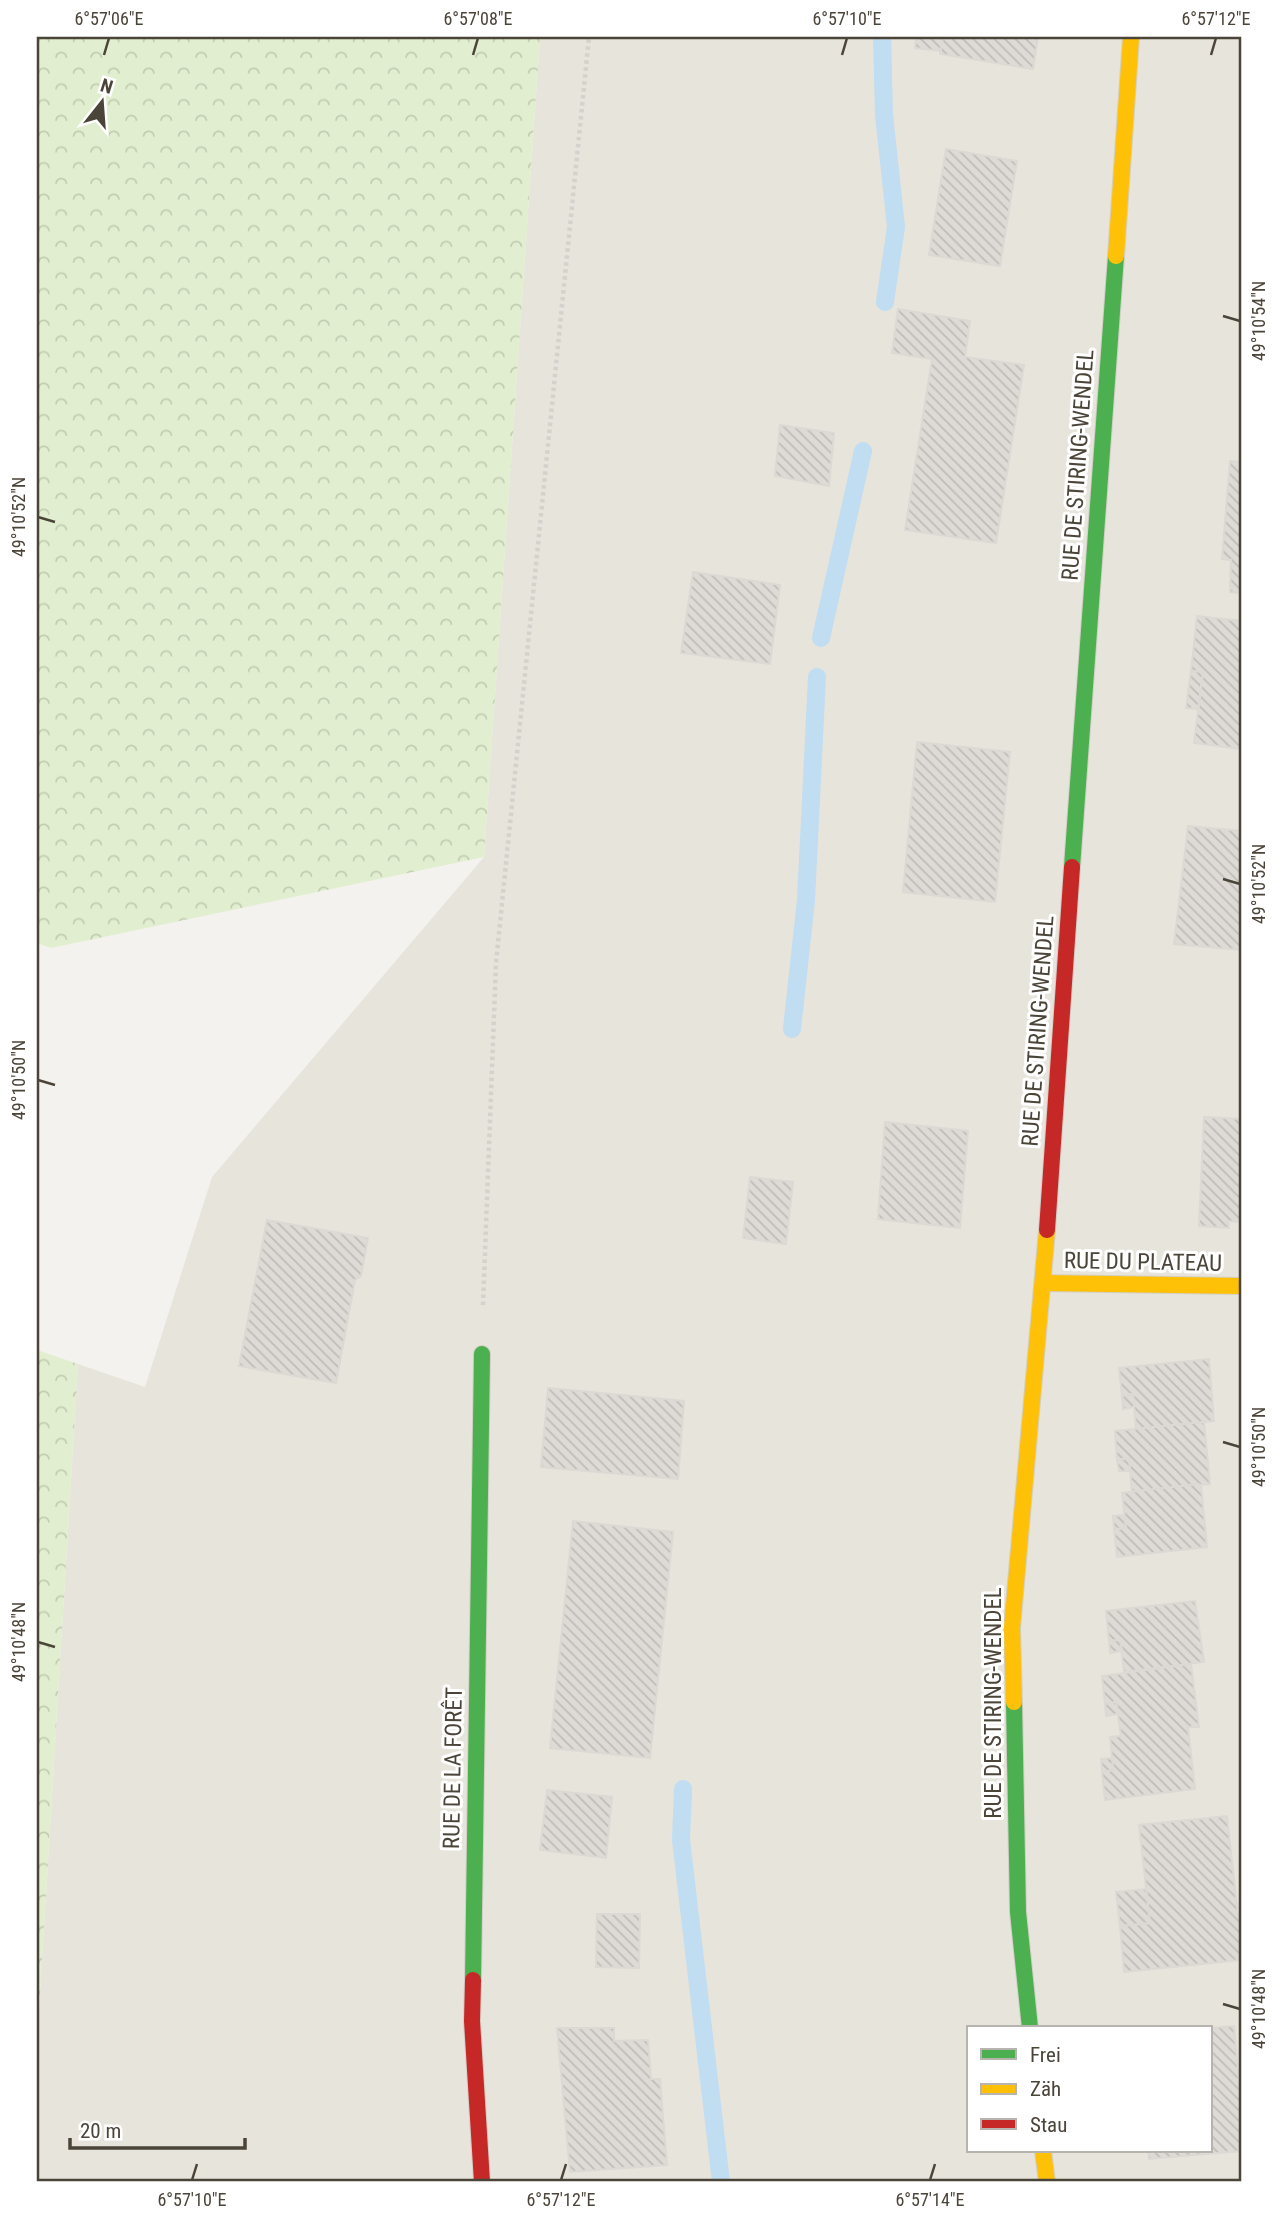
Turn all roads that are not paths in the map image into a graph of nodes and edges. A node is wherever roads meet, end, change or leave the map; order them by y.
1 (1131, 37) edge
2 (1043, 1283) junction
3 (1241, 1286) edge
4 (482, 1354) road end
5 (1030, 2026) edge
6 (1043, 2152) edge
7 (482, 2182) edge
8 (1047, 2182) edge

1 - 2 street, RUE DE STIRING-WENDEL
2 - 3 street, RUE DU PLATEAU
2 - 5 street, RUE DE STIRING-WENDEL
4 - 7 street, RUE DE LA FORÊT
6 - 8 street

